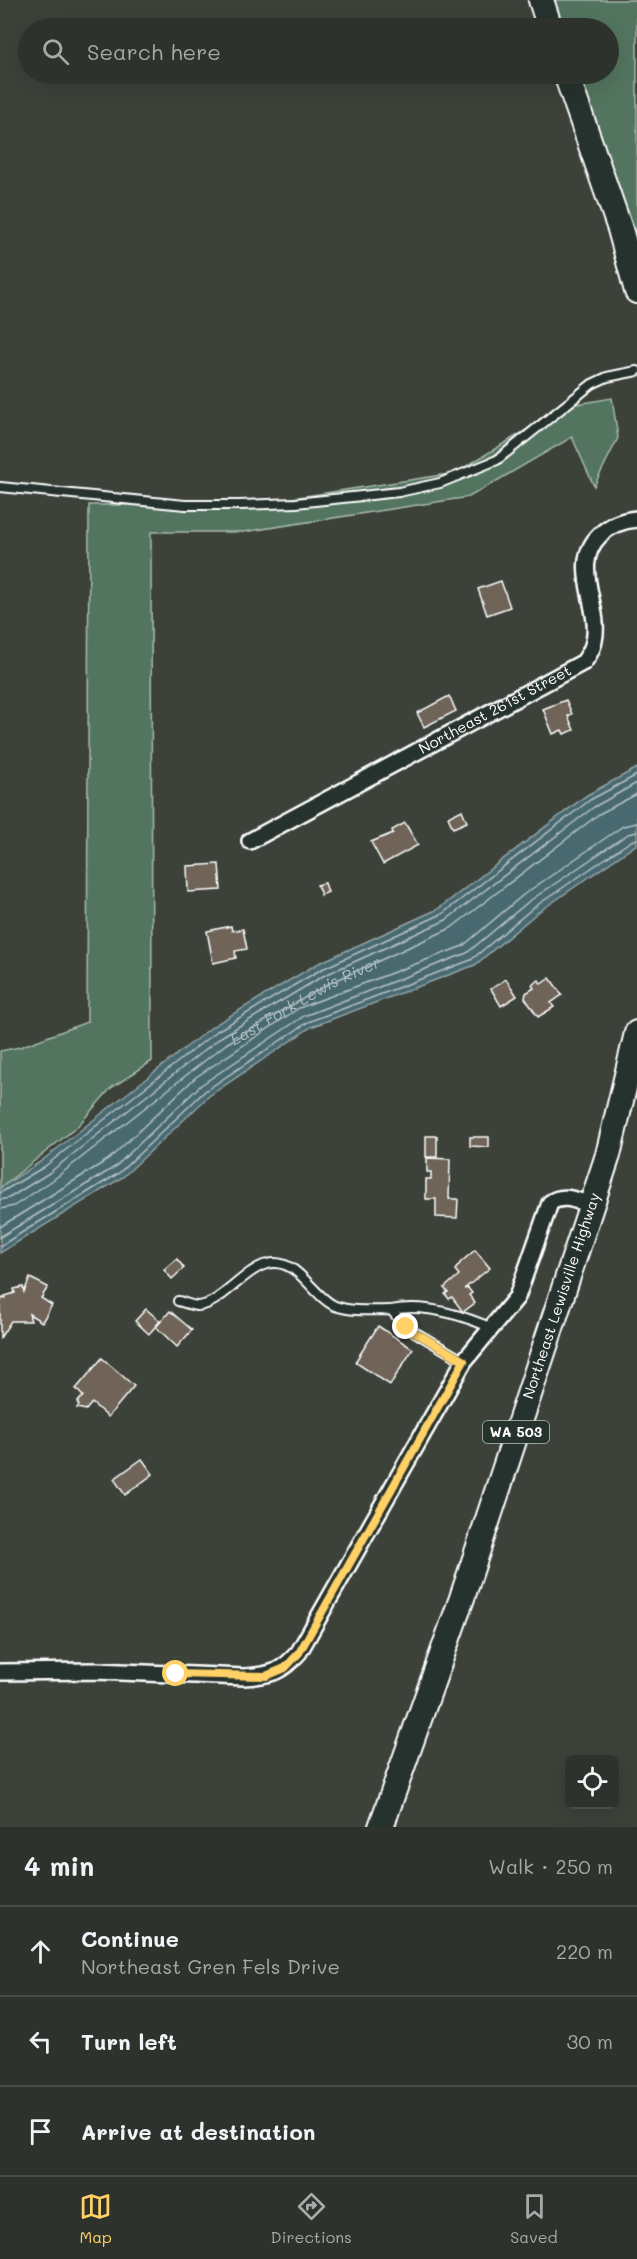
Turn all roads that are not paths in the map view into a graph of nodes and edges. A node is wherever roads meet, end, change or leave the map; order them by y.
1 (541, 0) edge
2 (547, 18) edge
3 (570, 84) edge
4 (633, 257) edge
5 (637, 291) edge
6 (637, 371) edge
7 (0, 487) edge
8 (637, 519) edge
9 (250, 841) dead end
10 (637, 1033) edge
11 (591, 1205) junction
12 (178, 1301) dead end
13 (391, 1310) junction
14 (492, 1328) junction
15 (464, 1361) junction
16 (0, 1672) edge
17 (381, 1827) edge

1 - 2 main road
3 - 4 main road
4 - 5 main road
6 - 7 lane
8 - 9 street, Northeast 261st Street
10 - 11 main road, Northeast Lewisville Highway / WA 503
11 - 14 street
11 - 17 main road, Northeast Lewisville Highway / WA 503
12 - 13 lane
13 - 14 lane
13 - 15 lane
14 - 15 street
15 - 16 street

